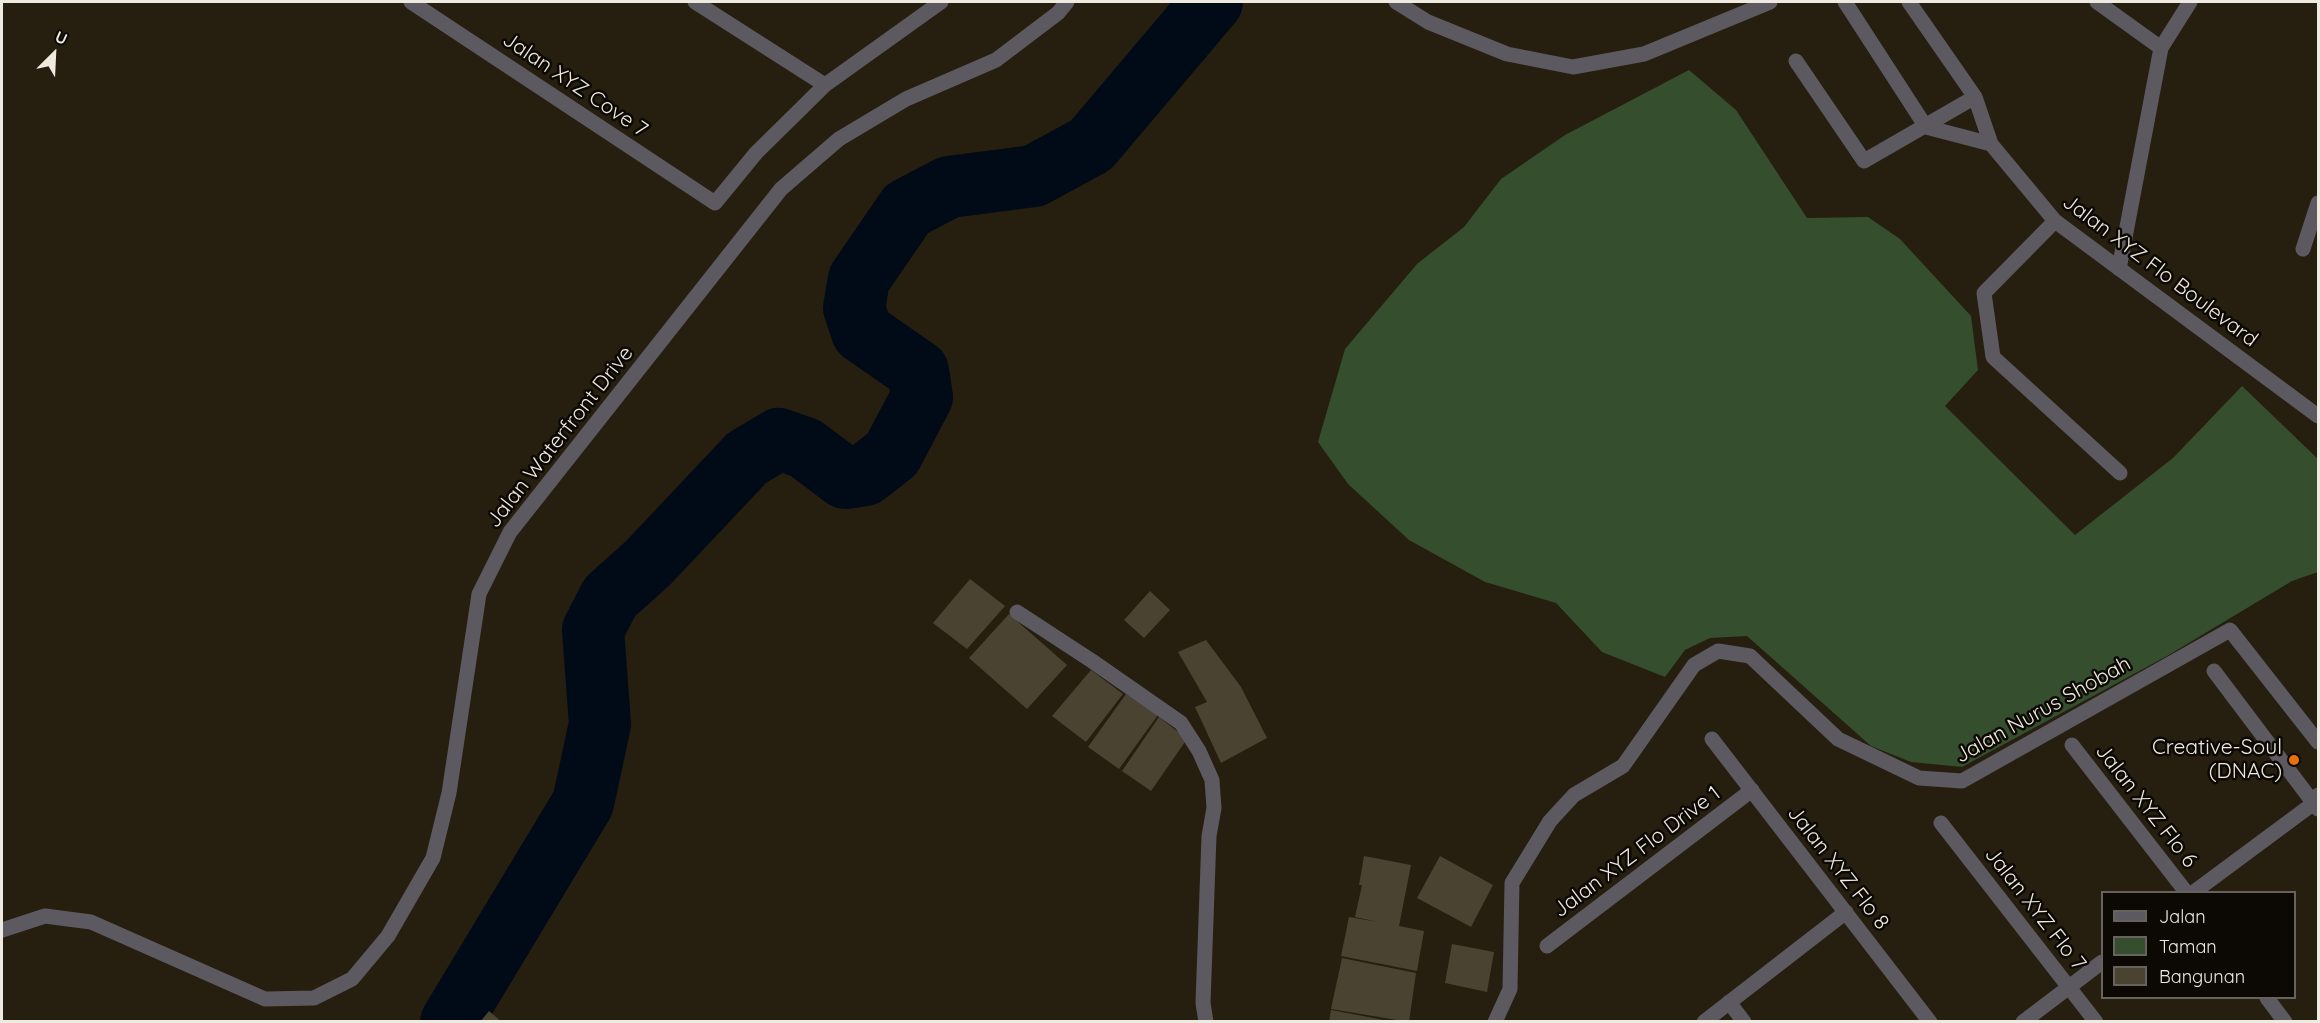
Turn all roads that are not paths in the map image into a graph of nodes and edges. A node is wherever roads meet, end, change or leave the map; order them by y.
1 (411, 2) edge
2 (695, 2) edge
3 (941, 2) edge
4 (1067, 2) edge
5 (1396, 2) edge
6 (1770, 2) edge
7 (1845, 2) edge
8 (1909, 2) edge
9 (2097, 2) edge
10 (2190, 2) edge
11 (2161, 48) junction
12 (1796, 61) dead end
13 (825, 86) junction
14 (1975, 97) junction
15 (1926, 127) junction
16 (1991, 144) junction
17 (2319, 203) edge
18 (2055, 221) junction
19 (2303, 249) dead end
20 (2120, 269) junction
21 (2319, 416) edge
22 (2120, 473) dead end
23 (1017, 612) dead end
24 (2214, 671) dead end
25 (1712, 740) dead end
26 (2318, 742) edge
27 (2072, 745) dead end
28 (1752, 790) junction
29 (2317, 803) edge
30 (1941, 823) dead end
31 (2185, 891) edge
32 (2195, 891) edge
33 (1846, 912) junction
34 (2, 930) edge
35 (1547, 946) dead end
36 (2101, 963) edge
37 (2069, 987) junction
38 (2268, 999) edge
39 (1729, 1002) junction
40 (1206, 1022) edge
41 (1495, 1022) edge
42 (1704, 1022) edge
43 (1744, 1022) edge
44 (1930, 1022) edge
45 (2024, 1022) edge
46 (2096, 1022) edge
47 (2285, 1022) edge

1 - 13 street, Jalan XYZ Cove 7
2 - 13 street
3 - 13 street
4 - 34 street, Jalan Waterfront Drive
5 - 6 street
7 - 15 street
8 - 14 street
9 - 11 street
10 - 11 street
11 - 20 street
12 - 15 street
14 - 15 street
14 - 16 street
15 - 16 street
16 - 18 street, Jalan XYZ Flo Boulevard
17 - 19 street
18 - 20 street, Jalan XYZ Flo Boulevard
18 - 22 street
20 - 21 street, Jalan XYZ Flo Boulevard
23 - 40 street
24 - 29 street
25 - 28 street, Jalan XYZ Flo 8
26 - 41 street, Jalan Nurus Shobah
27 - 31 street, Jalan XYZ Flo 6
28 - 33 street, Jalan XYZ Flo 8
28 - 35 street, Jalan XYZ Flo Drive 1
29 - 32 street
30 - 37 street, Jalan XYZ Flo 7
33 - 39 street
33 - 44 street, Jalan XYZ Flo 8
36 - 37 street
37 - 45 street
37 - 46 street, Jalan XYZ Flo 7
38 - 47 street
39 - 42 street
39 - 43 street

